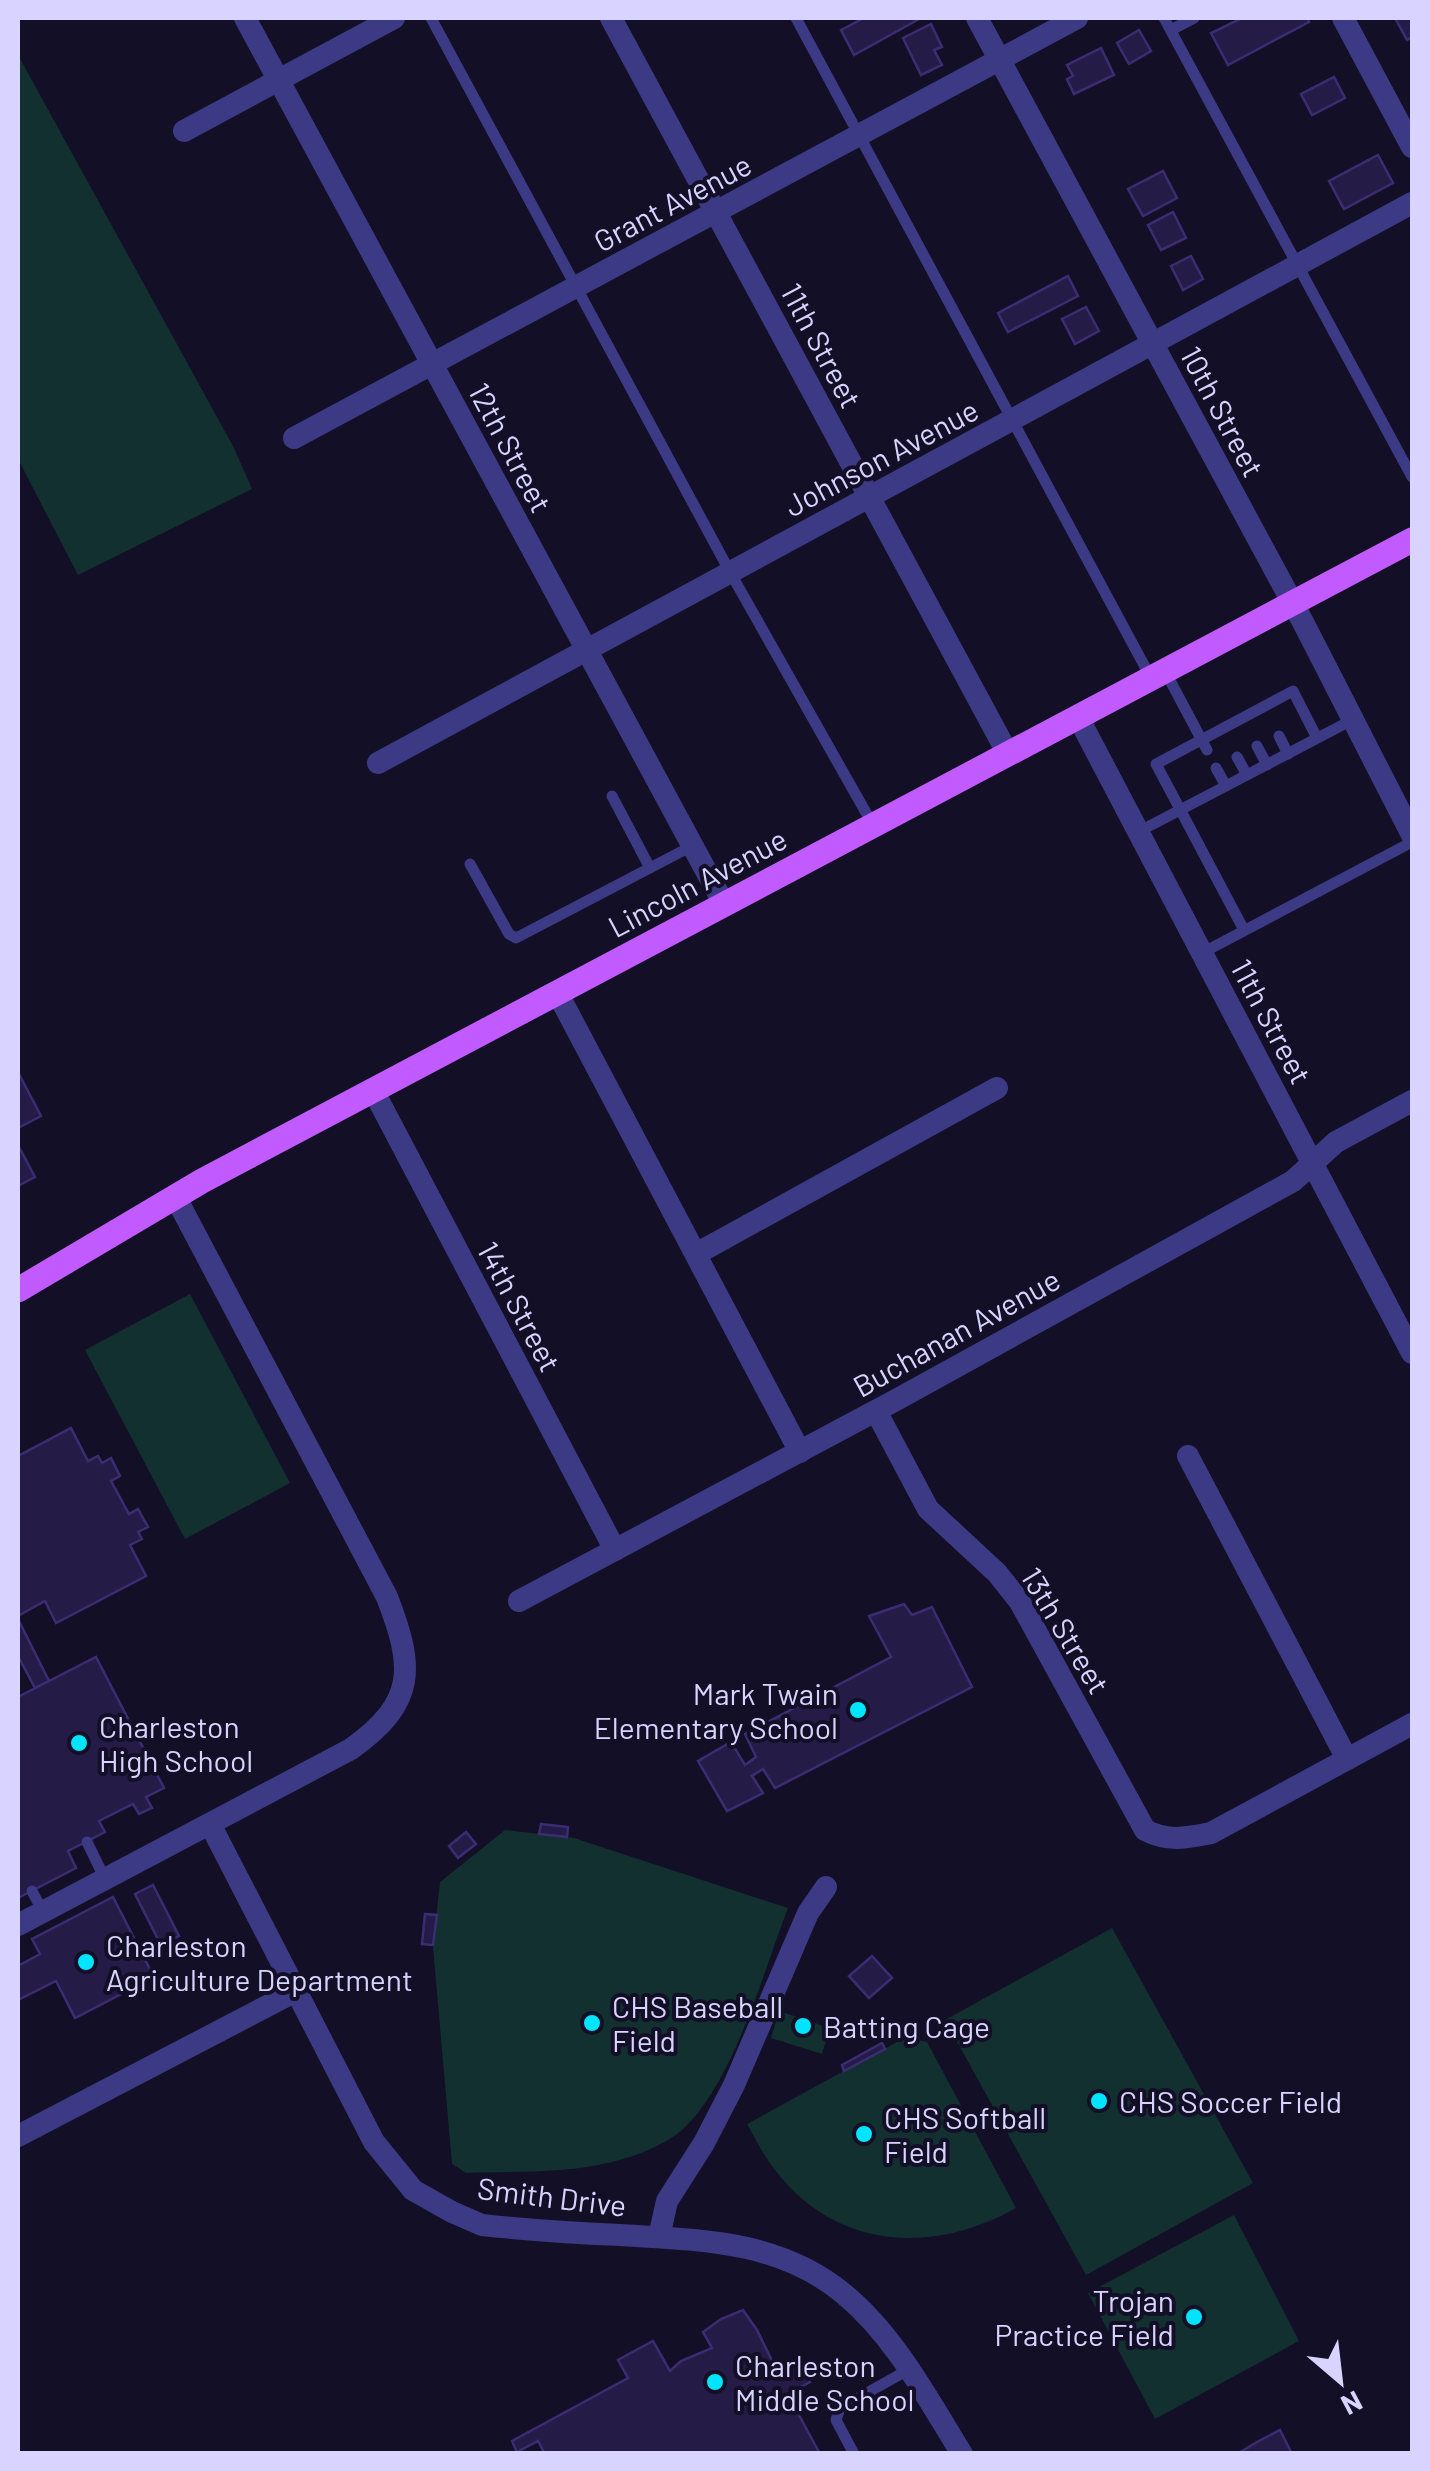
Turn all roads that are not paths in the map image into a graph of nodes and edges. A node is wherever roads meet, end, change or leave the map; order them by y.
1 (245, 18) edge
2 (394, 18) edge
3 (431, 18) edge
4 (611, 18) edge
5 (796, 18) edge
6 (977, 18) edge
7 (1077, 18) edge
8 (1194, 18) edge
9 (1343, 18) edge
10 (1168, 24) edge
11 (999, 60) junction
12 (279, 80) junction
13 (1403, 106) edge
14 (184, 132) dead end
15 (860, 134) junction
16 (1412, 147) edge
17 (1412, 202) edge
18 (716, 212) junction
19 (1298, 265) junction
20 (577, 288) junction
21 (1152, 344) junction
22 (432, 365) junction
23 (1012, 420) junction
24 (294, 438) dead end
25 (1412, 477) edge
26 (870, 497) junction
27 (1412, 540) edge
28 (730, 572) junction
29 (1293, 603) junction
30 (586, 650) junction
31 (1158, 675) junction
32 (1078, 717) junction
33 (1352, 720) junction
34 (1279, 736) dead end
35 (1317, 738) junction
36 (1204, 745) junction
37 (1258, 746) dead end
38 (1008, 754) junction
39 (1288, 754) junction
40 (1237, 757) dead end
41 (378, 763) dead end
42 (1267, 764) junction
43 (1216, 768) dead end
44 (1247, 775) junction
45 (1226, 786) junction
46 (612, 796) dead end
47 (1181, 810) junction
48 (874, 825) junction
49 (1138, 832) junction
50 (1412, 835) edge
51 (1412, 842) edge
52 (692, 846) junction
53 (470, 864) dead end
54 (650, 868) junction
55 (724, 904) junction
56 (1244, 930) junction
57 (1202, 953) junction
58 (557, 992) junction
59 (997, 1088) dead end
60 (373, 1090) junction
61 (1412, 1101) edge
62 (1314, 1165) junction
63 (174, 1196) junction
64 (696, 1254) junction
65 (18, 1290) edge
66 (1412, 1354) edge
67 (876, 1411) junction
68 (800, 1452) junction
69 (1188, 1456) dead end
70 (615, 1550) junction
71 (519, 1602) dead end
72 (1412, 1724) edge
73 (1347, 1759) junction
74 (210, 1824) junction
75 (86, 1842) dead end
76 (105, 1879) junction
77 (826, 1888) dead end
78 (18, 1925) edge
79 (296, 1991) junction
80 (18, 2136) edge
81 (659, 2238) junction
82 (908, 2370) junction
83 (957, 2452) edge
84 (854, 2454) edge

1 - 12 street, 12th Street
2 - 12 street
3 - 20 lane
4 - 18 street, 11th Street
5 - 15 lane
6 - 11 street, 10th Street
7 - 11 street, Grant Avenue
8 - 10 lane
9 - 13 street
10 - 19 lane
11 - 15 street, Grant Avenue
11 - 21 street, 10th Street
12 - 14 street
12 - 22 street, 12th Street
13 - 16 street
15 - 18 street, Grant Avenue
15 - 23 lane
17 - 19 street, Johnson Avenue
18 - 20 street, Grant Avenue
18 - 26 street, 11th Street
19 - 21 street, Johnson Avenue
19 - 25 lane
20 - 22 street, Grant Avenue
20 - 28 lane
21 - 23 street, Johnson Avenue
21 - 29 street, 10th Street
22 - 24 street, Grant Avenue
22 - 30 street, 12th Street
23 - 26 street, Johnson Avenue
23 - 31 lane
26 - 28 street, Johnson Avenue
26 - 38 street, 11th Street
27 - 29 main road, Lincoln Avenue
28 - 30 street, Johnson Avenue
28 - 48 lane
29 - 31 main road, Lincoln Avenue
29 - 33 street, 10th Street
30 - 41 street, Johnson Avenue
30 - 52 street, 12th Street
31 - 32 main road, Lincoln Avenue
31 - 36 lane
32 - 38 main road, Lincoln Avenue
32 - 49 street, 11th Street
33 - 35 lane
33 - 50 street, 10th Street
34 - 39 lane
35 - 36 lane
35 - 39 lane
36 - 47 lane
37 - 42 lane
38 - 48 main road, Lincoln Avenue
39 - 42 lane
40 - 44 lane
42 - 44 lane
43 - 45 lane
44 - 45 lane
45 - 47 lane
46 - 54 lane
47 - 49 lane
47 - 56 lane
48 - 55 main road, Lincoln Avenue
49 - 57 street, 11th Street
51 - 56 lane
52 - 54 lane
52 - 55 street, 12th Street
53 - 54 lane
55 - 58 main road, Lincoln Avenue
56 - 57 lane
57 - 62 street, 11th Street
58 - 60 main road, Lincoln Avenue
58 - 64 street
59 - 64 street
60 - 63 main road, Lincoln Avenue
60 - 70 street, 14th Street
61 - 62 street, Buchanan Avenue
62 - 66 street, 11th Street
62 - 67 street, Buchanan Avenue
63 - 65 main road, Lincoln Avenue
63 - 74 street
64 - 68 street
67 - 68 street, Buchanan Avenue
67 - 73 street, 13th Street
68 - 70 street, Buchanan Avenue
69 - 73 street
70 - 71 street, Buchanan Avenue
72 - 73 street
74 - 76 street
74 - 79 street, Smith Drive
75 - 76 lane
76 - 78 street
77 - 81 street
79 - 80 street
79 - 81 street, Smith Drive
81 - 82 street, Smith Drive
82 - 83 street, Smith Drive
82 - 84 lane

